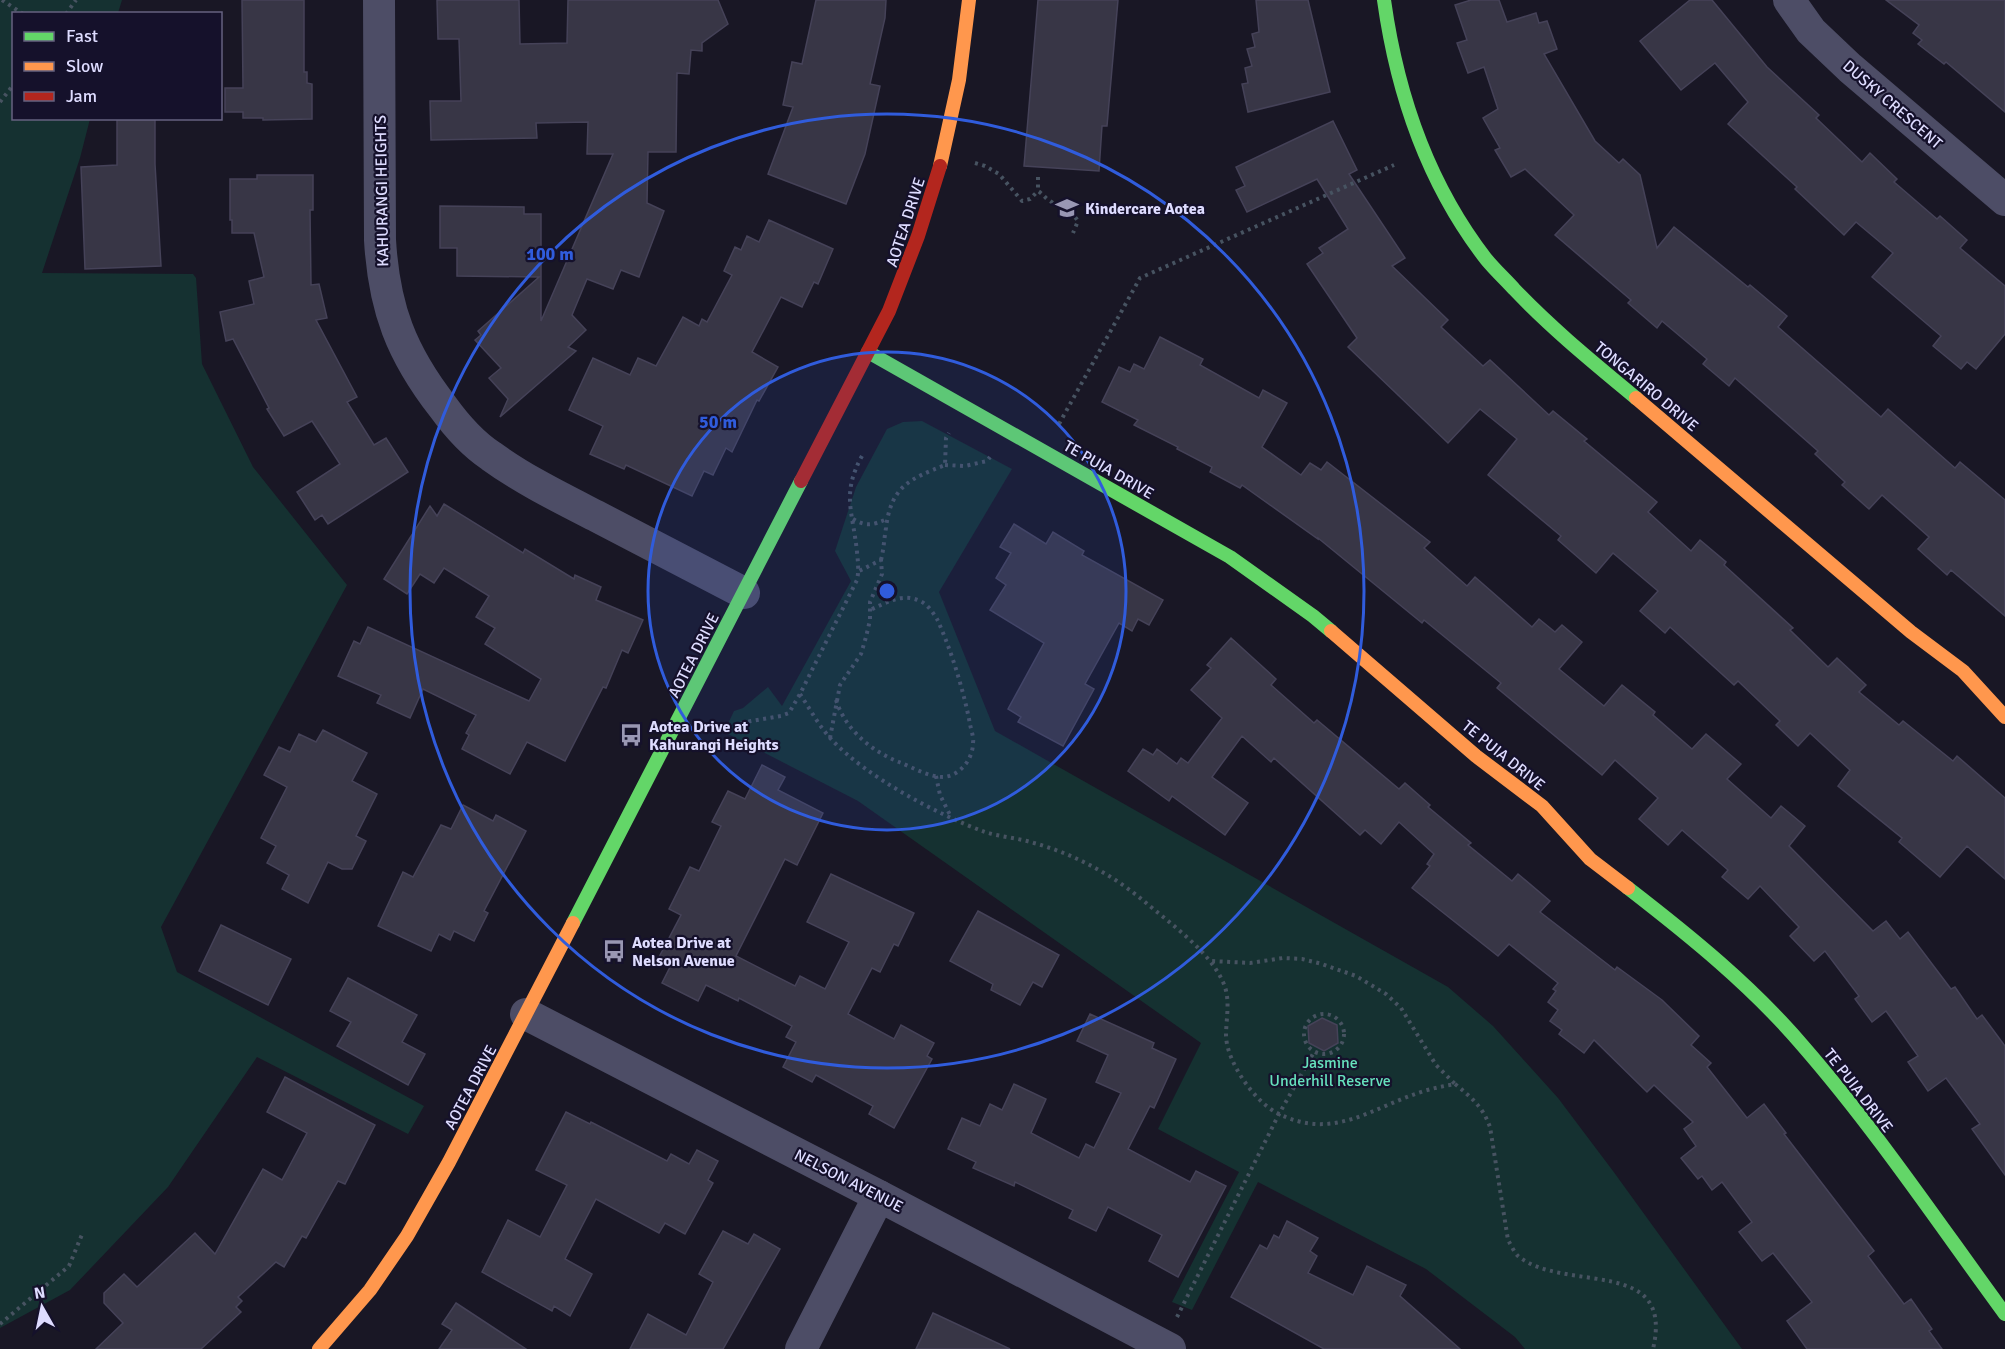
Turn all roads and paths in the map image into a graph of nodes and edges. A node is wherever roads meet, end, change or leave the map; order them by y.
1 (2, 0) edge
2 (379, 0) edge
3 (969, 0) edge
4 (1384, 0) edge
5 (1789, 0) edge
6 (20, 12) edge
7 (12, 87) edge
8 (0, 102) edge
9 (1423, 152) junction
10 (942, 153) junction
11 (1038, 177) dead end
12 (1038, 191) junction
13 (2005, 201) edge
14 (1073, 233) dead end
15 (868, 352) junction
16 (965, 406) junction
17 (1044, 451) junction
18 (862, 456) dead end
19 (888, 518) junction
20 (852, 519) junction
21 (881, 560) junction
22 (858, 571) junction
23 (744, 593) junction
24 (870, 609) junction
25 (800, 694) junction
26 (836, 700) junction
27 (2005, 717) edge
28 (720, 731) dead end
29 (830, 739) junction
30 (936, 776) junction
31 (951, 818) junction
32 (1212, 961) junction
33 (526, 1014) junction
34 (1314, 1052) junction
35 (1455, 1084) junction
36 (1279, 1114) junction
37 (879, 1196) junction
38 (83, 1232) dead end
39 (2005, 1314) edge
40 (0, 1324) edge
41 (1166, 1347) edge
42 (319, 1349) edge
43 (801, 1349) edge
44 (1653, 1349) edge

1 - 6 path
2 - 23 street, KAHURANGI HEIGHTS
3 - 10 street, AOTEA DRIVE
4 - 9 street, TONGARIRO DRIVE
5 - 13 street, DUSKY CRESCENT
7 - 8 path
9 - 17 path
9 - 27 street, TONGARIRO DRIVE
10 - 12 path
10 - 15 street, AOTEA DRIVE
11 - 12 path
12 - 14 path
15 - 16 street, TE PUIA DRIVE
15 - 23 street, AOTEA DRIVE
16 - 17 street, TE PUIA DRIVE
16 - 19 path
17 - 39 street, TE PUIA DRIVE
18 - 20 path
19 - 20 path
19 - 21 path
20 - 22 path
21 - 22 path
21 - 24 path
22 - 25 path
23 - 33 street, AOTEA DRIVE
24 - 26 path
24 - 30 path
25 - 28 path
25 - 29 path
26 - 29 path
26 - 30 path
29 - 31 path
30 - 31 path
31 - 32 path
32 - 35 path
32 - 36 path
33 - 37 street, NELSON AVENUE
33 - 42 street, AOTEA DRIVE
34 - 34 path
34 - 36 path
35 - 36 path
35 - 44 path
36 - 41 path
37 - 41 street, NELSON AVENUE
37 - 43 street
38 - 40 path

